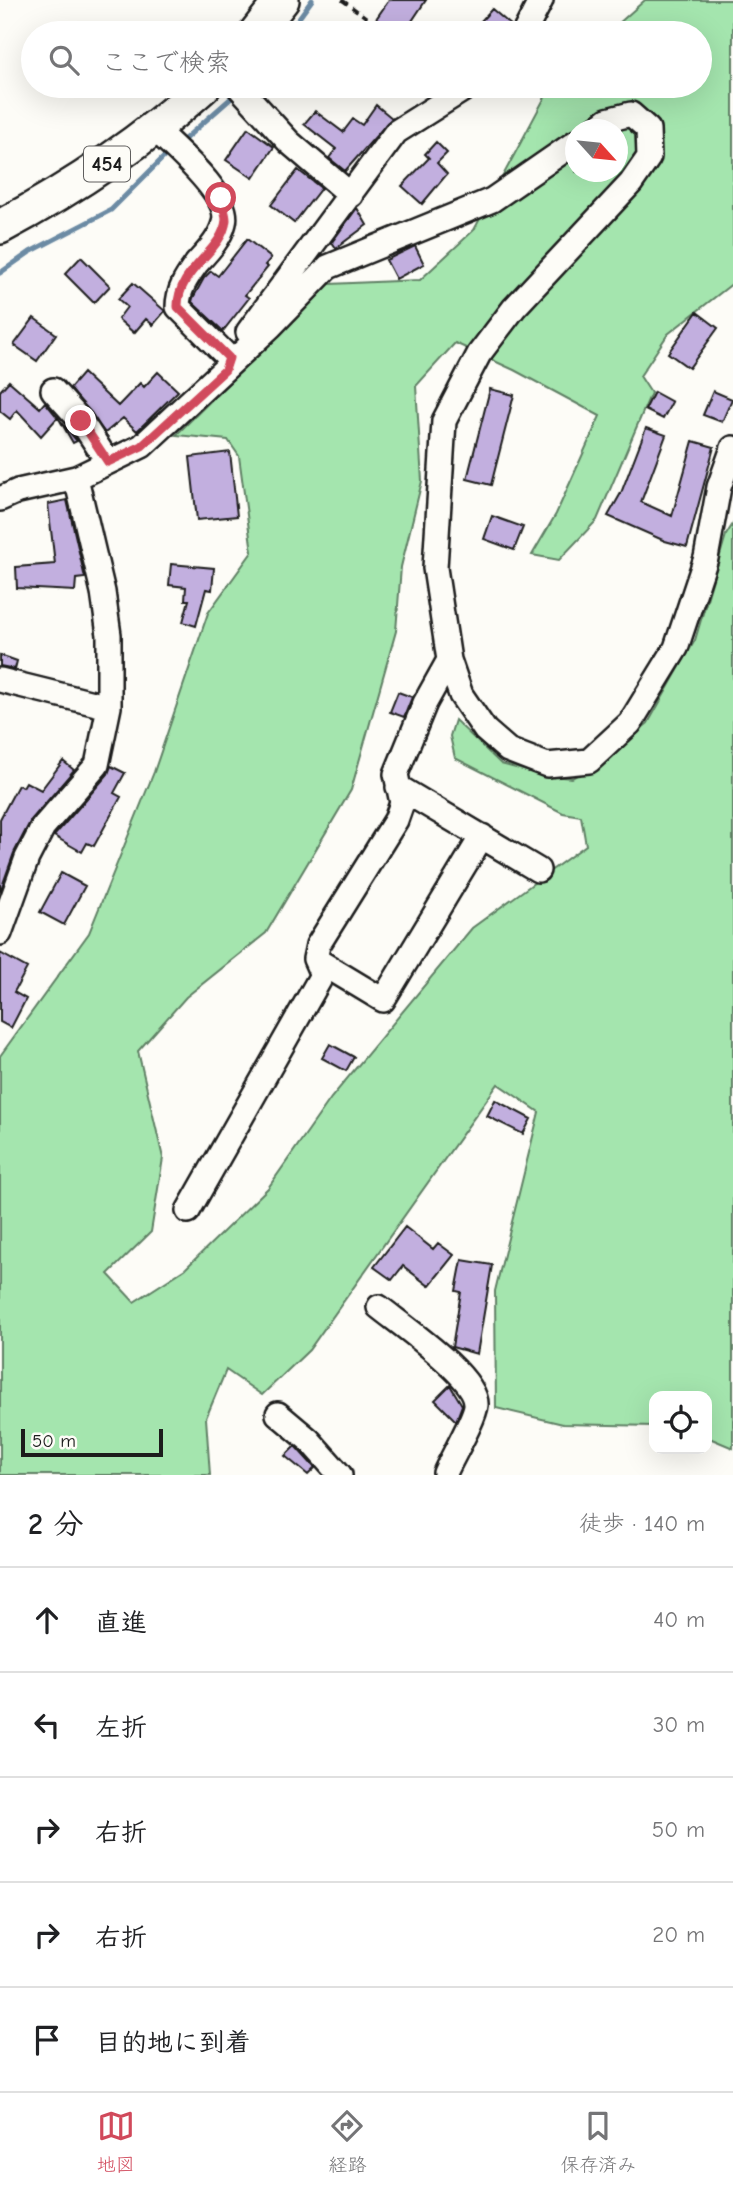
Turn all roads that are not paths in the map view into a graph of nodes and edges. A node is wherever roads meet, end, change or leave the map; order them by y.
1 (282, 0) edge
2 (541, 0) edge
3 (265, 21) edge
4 (530, 21) edge
5 (191, 98) edge
6 (249, 98) edge
7 (450, 98) edge
8 (611, 119) edge
9 (156, 130) junction
10 (565, 150) edge
11 (351, 195) junction
12 (0, 227) edge
13 (227, 364) junction
14 (53, 390) dead end
15 (733, 448) edge
16 (108, 462) junction
17 (76, 478) junction
18 (0, 499) edge
19 (449, 660) junction
20 (0, 680) edge
21 (109, 707) junction
22 (398, 787) junction
23 (482, 836) junction
24 (538, 870) dead end
25 (6, 903) edge
26 (0, 933) edge
27 (315, 959) junction
28 (188, 1211) dead end
29 (379, 1307) dead end
30 (278, 1414) dead end
31 (340, 1475) edge
32 (445, 1475) edge

1 - 3 highway
2 - 4 street
5 - 9 highway, 454
6 - 11 street
7 - 11 street
8 - 19 street
9 - 12 highway, 454
9 - 13 street
10 - 13 street
11 - 13 street
13 - 16 street
14 - 16 street
15 - 19 street
16 - 17 street
17 - 18 street
17 - 21 street
19 - 22 street
20 - 21 street
21 - 25 street
22 - 23 street
22 - 27 street
23 - 24 street
23 - 27 street
25 - 26 street
27 - 28 street
29 - 32 street
30 - 31 street

